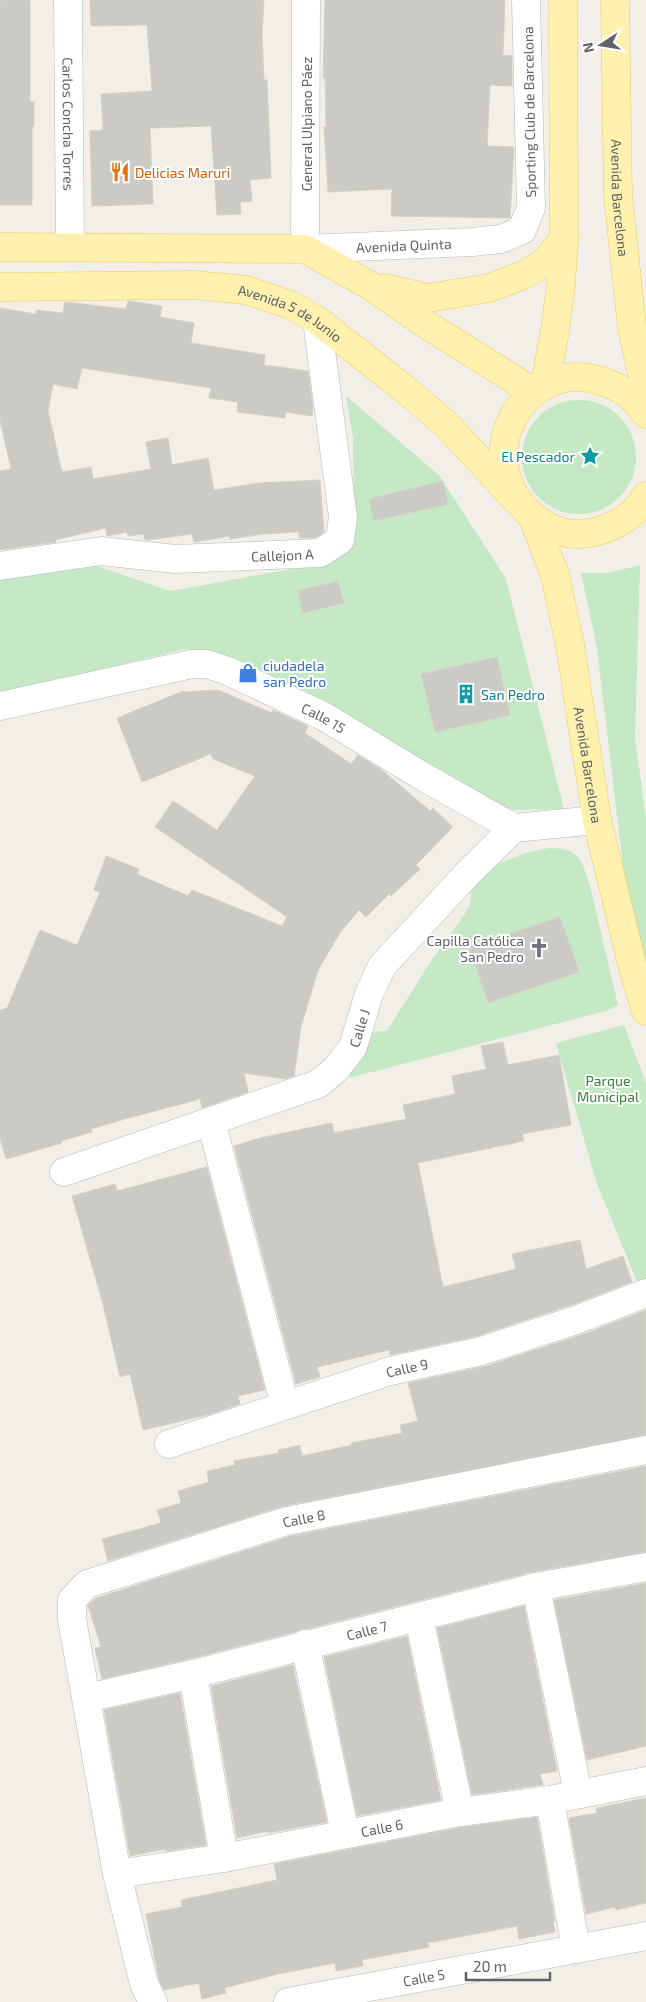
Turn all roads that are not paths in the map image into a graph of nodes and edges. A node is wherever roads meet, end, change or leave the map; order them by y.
1 (68, 0) edge
2 (306, 0) edge
3 (526, 0) edge
4 (563, 0) edge
5 (615, 0) edge
6 (501, 239) joint
7 (564, 239) junction
8 (0, 247) edge
9 (70, 247) junction
10 (306, 249) junction
11 (371, 286) junction
12 (0, 287) edge
13 (317, 320) junction
14 (539, 389) junction
15 (646, 392) edge
16 (646, 414) edge
17 (646, 496) edge
18 (524, 509) junction
19 (0, 566) edge
20 (0, 706) edge
21 (597, 820) junction
22 (514, 828) junction
23 (646, 1011) edge
24 (211, 1121) junction
25 (64, 1172) dead end
26 (646, 1293) edge
27 (285, 1405) junction
28 (169, 1444) dead end
29 (646, 1450) edge
30 (646, 1567) edge
31 (536, 1586) junction
32 (419, 1618) junction
33 (305, 1644) junction
34 (193, 1674) junction
35 (87, 1698) junction
36 (646, 1781) edge
37 (578, 1794) junction
38 (550, 1800) junction
39 (460, 1812) junction
40 (345, 1834) junction
41 (224, 1858) junction
42 (117, 1874) junction
43 (646, 1936) edge
44 (576, 1949) junction
45 (153, 2002) edge
46 (288, 2002) edge

1 - 9 street, Carlos Concha Torres
2 - 10 street, General Ulpiano Páez
3 - 6 street, Sporting Club de Barcelona
4 - 7 main road
5 - 15 main road, Avenida Barcelona
6 - 10 street, Avenida Quinta
7 - 11 main road
7 - 14 main road
8 - 9 main road
9 - 10 main road
10 - 11 main road
11 - 14 main road
12 - 13 main road, Avenida 5 de Junio
13 - 18 main road, Avenida 5 de Junio
13 - 19 street, Callejon A
14 - 16 main road
14 - 18 main road, Avenida Barcelona
17 - 18 main road
18 - 21 main road, Avenida Barcelona
20 - 22 street, Calle 15
21 - 22 street
21 - 23 main road, Avenida Barcelona
22 - 24 street, Calle J
24 - 25 street, Calle J
24 - 27 street
26 - 27 street, Calle 9
27 - 28 street, Calle 9
29 - 35 street, Calle 8
30 - 31 street, Calle 7
31 - 32 street, Calle 7
31 - 37 street
32 - 33 street, Calle 7
32 - 39 street
33 - 34 street, Calle 7
33 - 40 street
34 - 35 street, Calle 7
34 - 41 street
35 - 42 street
36 - 37 street, Calle 6
37 - 38 street, Calle 6
38 - 39 street, Calle 6
38 - 44 street
39 - 40 street, Calle 6
40 - 41 street, Calle 6
41 - 42 street, Calle 6
42 - 45 street
43 - 44 street, Calle 5
44 - 46 street, Calle 5

